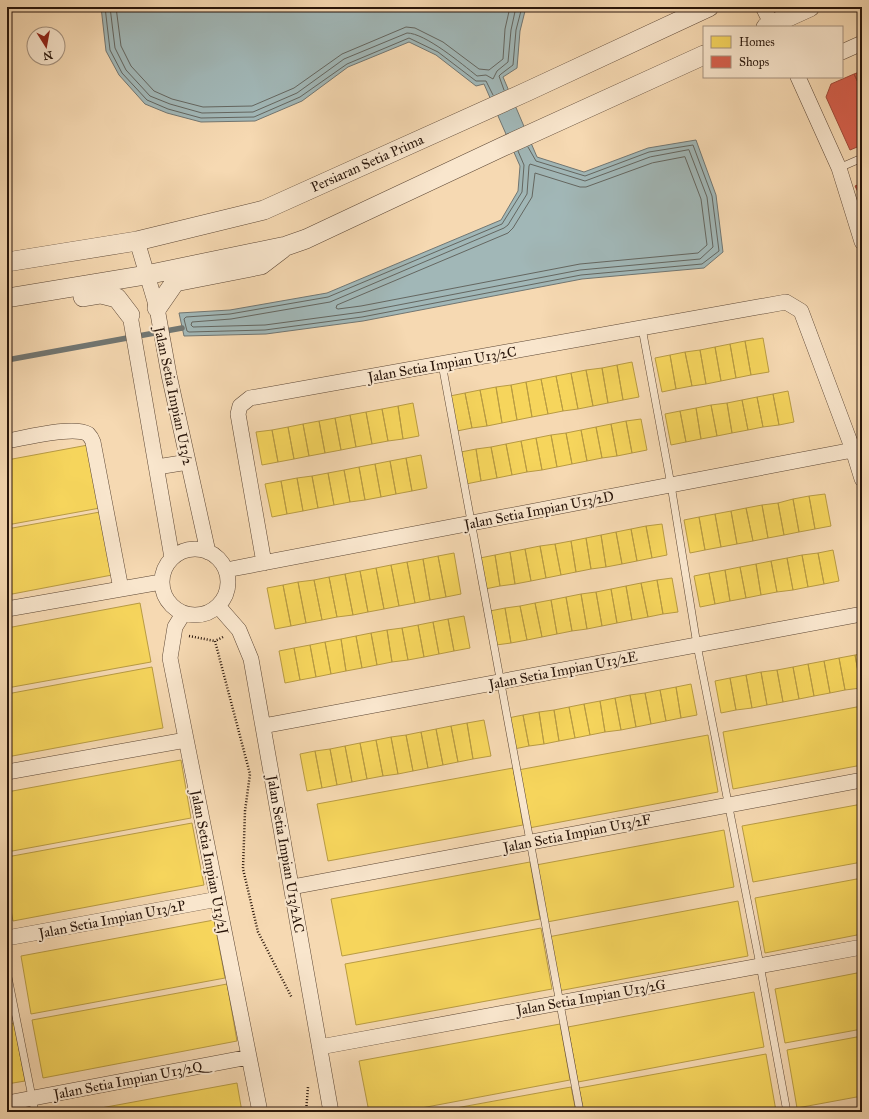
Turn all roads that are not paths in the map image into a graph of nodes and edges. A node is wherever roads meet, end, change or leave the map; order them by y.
1 (709, 7) edge
2 (763, 7) edge
3 (803, 15) edge
4 (770, 26) edge
5 (862, 43) edge
6 (843, 52) edge
7 (703, 55) edge
8 (798, 78) edge
9 (862, 158) edge
10 (839, 168) junction
11 (137, 241) junction
12 (862, 242) edge
13 (286, 246) junction
14 (7, 262) edge
15 (146, 275) junction
16 (7, 298) edge
17 (157, 309) junction
18 (7, 310) edge
19 (130, 315) joint
20 (642, 328) junction
21 (442, 364) junction
22 (7, 441) edge
23 (853, 450) junction
24 (188, 462) junction
25 (157, 467) junction
26 (862, 479) edge
27 (671, 485) junction
28 (472, 523) junction
29 (208, 552) junction
30 (172, 558) junction
31 (264, 563) junction
32 (226, 570) junction
33 (161, 582) junction
34 (122, 589) junction
35 (218, 606) junction
36 (7, 609) edge
37 (183, 614) junction
38 (862, 614) edge
39 (697, 645) junction
40 (500, 681) junction
41 (263, 726) junction
42 (186, 740) junction
43 (7, 772) edge
44 (862, 780) edge
45 (728, 805) junction
46 (530, 842) junction
47 (292, 887) junction
48 (218, 899) junction
49 (7, 938) edge
50 (862, 947) edge
51 (760, 965) junction
52 (7, 972) edge
53 (560, 1002) junction
54 (320, 1046) junction
55 (249, 1058) junction
56 (7, 1103) edge
57 (33, 1105) edge
58 (260, 1112) edge
59 (331, 1112) edge
60 (580, 1112) edge
61 (787, 1112) edge

1 - 11 street, Persiaran Setia Prima
2 - 4 street
3 - 4 street
5 - 6 street
7 - 13 street
8 - 10 street
9 - 10 lane
10 - 12 street
11 - 14 street, Persiaran Setia Prima
11 - 15 street, Jalan Setia Impian U13/2
13 - 15 street
13 - 17 street
15 - 16 street
15 - 17 street, Jalan Setia Impian U13/2
17 - 24 street, Jalan Setia Impian U13/2
18 - 19 street
19 - 25 street, Jalan Setia Impian U13/2
20 - 21 street, Jalan Setia Impian U13/2C
20 - 23 street, Jalan Setia Impian U13/2C
20 - 27 lane
21 - 28 lane
21 - 31 street, Jalan Setia Impian U13/2C
22 - 34 street
23 - 26 street
23 - 27 street, Jalan Setia Impian U13/2D
24 - 25 street
24 - 29 street, Jalan Setia Impian U13/2
25 - 30 street, Jalan Setia Impian U13/2
27 - 28 street, Jalan Setia Impian U13/2D
27 - 39 lane
28 - 31 street, Jalan Setia Impian U13/2D
28 - 40 lane
29 - 30 street
29 - 32 street
30 - 33 street
31 - 32 street, Jalan Setia Impian U13/2D
32 - 35 street
33 - 34 street
33 - 37 street
34 - 36 street
35 - 37 street
35 - 41 street, Jalan Setia Impian U13/2AC
37 - 42 street, Jalan Setia Impian U13/2J
38 - 39 street, Jalan Setia Impian U13/2E
39 - 40 street, Jalan Setia Impian U13/2E
39 - 45 lane
40 - 41 street, Jalan Setia Impian U13/2E
40 - 46 lane
41 - 47 street, Jalan Setia Impian U13/2AC
42 - 43 street
42 - 48 street, Jalan Setia Impian U13/2J
44 - 45 street, Jalan Setia Impian U13/2F
45 - 46 street, Jalan Setia Impian U13/2F
45 - 51 lane
46 - 47 street, Jalan Setia Impian U13/2F
46 - 53 lane
47 - 54 street, Jalan Setia Impian U13/2AC
48 - 49 street, Jalan Setia Impian U13/2P
48 - 55 street, Jalan Setia Impian U13/2J
50 - 51 street, Jalan Setia Impian U13/2G
51 - 53 street, Jalan Setia Impian U13/2G
51 - 61 lane
52 - 57 lane
53 - 54 street, Jalan Setia Impian U13/2G
53 - 60 lane
54 - 59 street, Jalan Setia Impian U13/2AC
55 - 57 street, Jalan Setia Impian U13/2Q
55 - 58 street, Jalan Setia Impian U13/2J
56 - 57 street, Jalan Setia Impian U13/2Q

